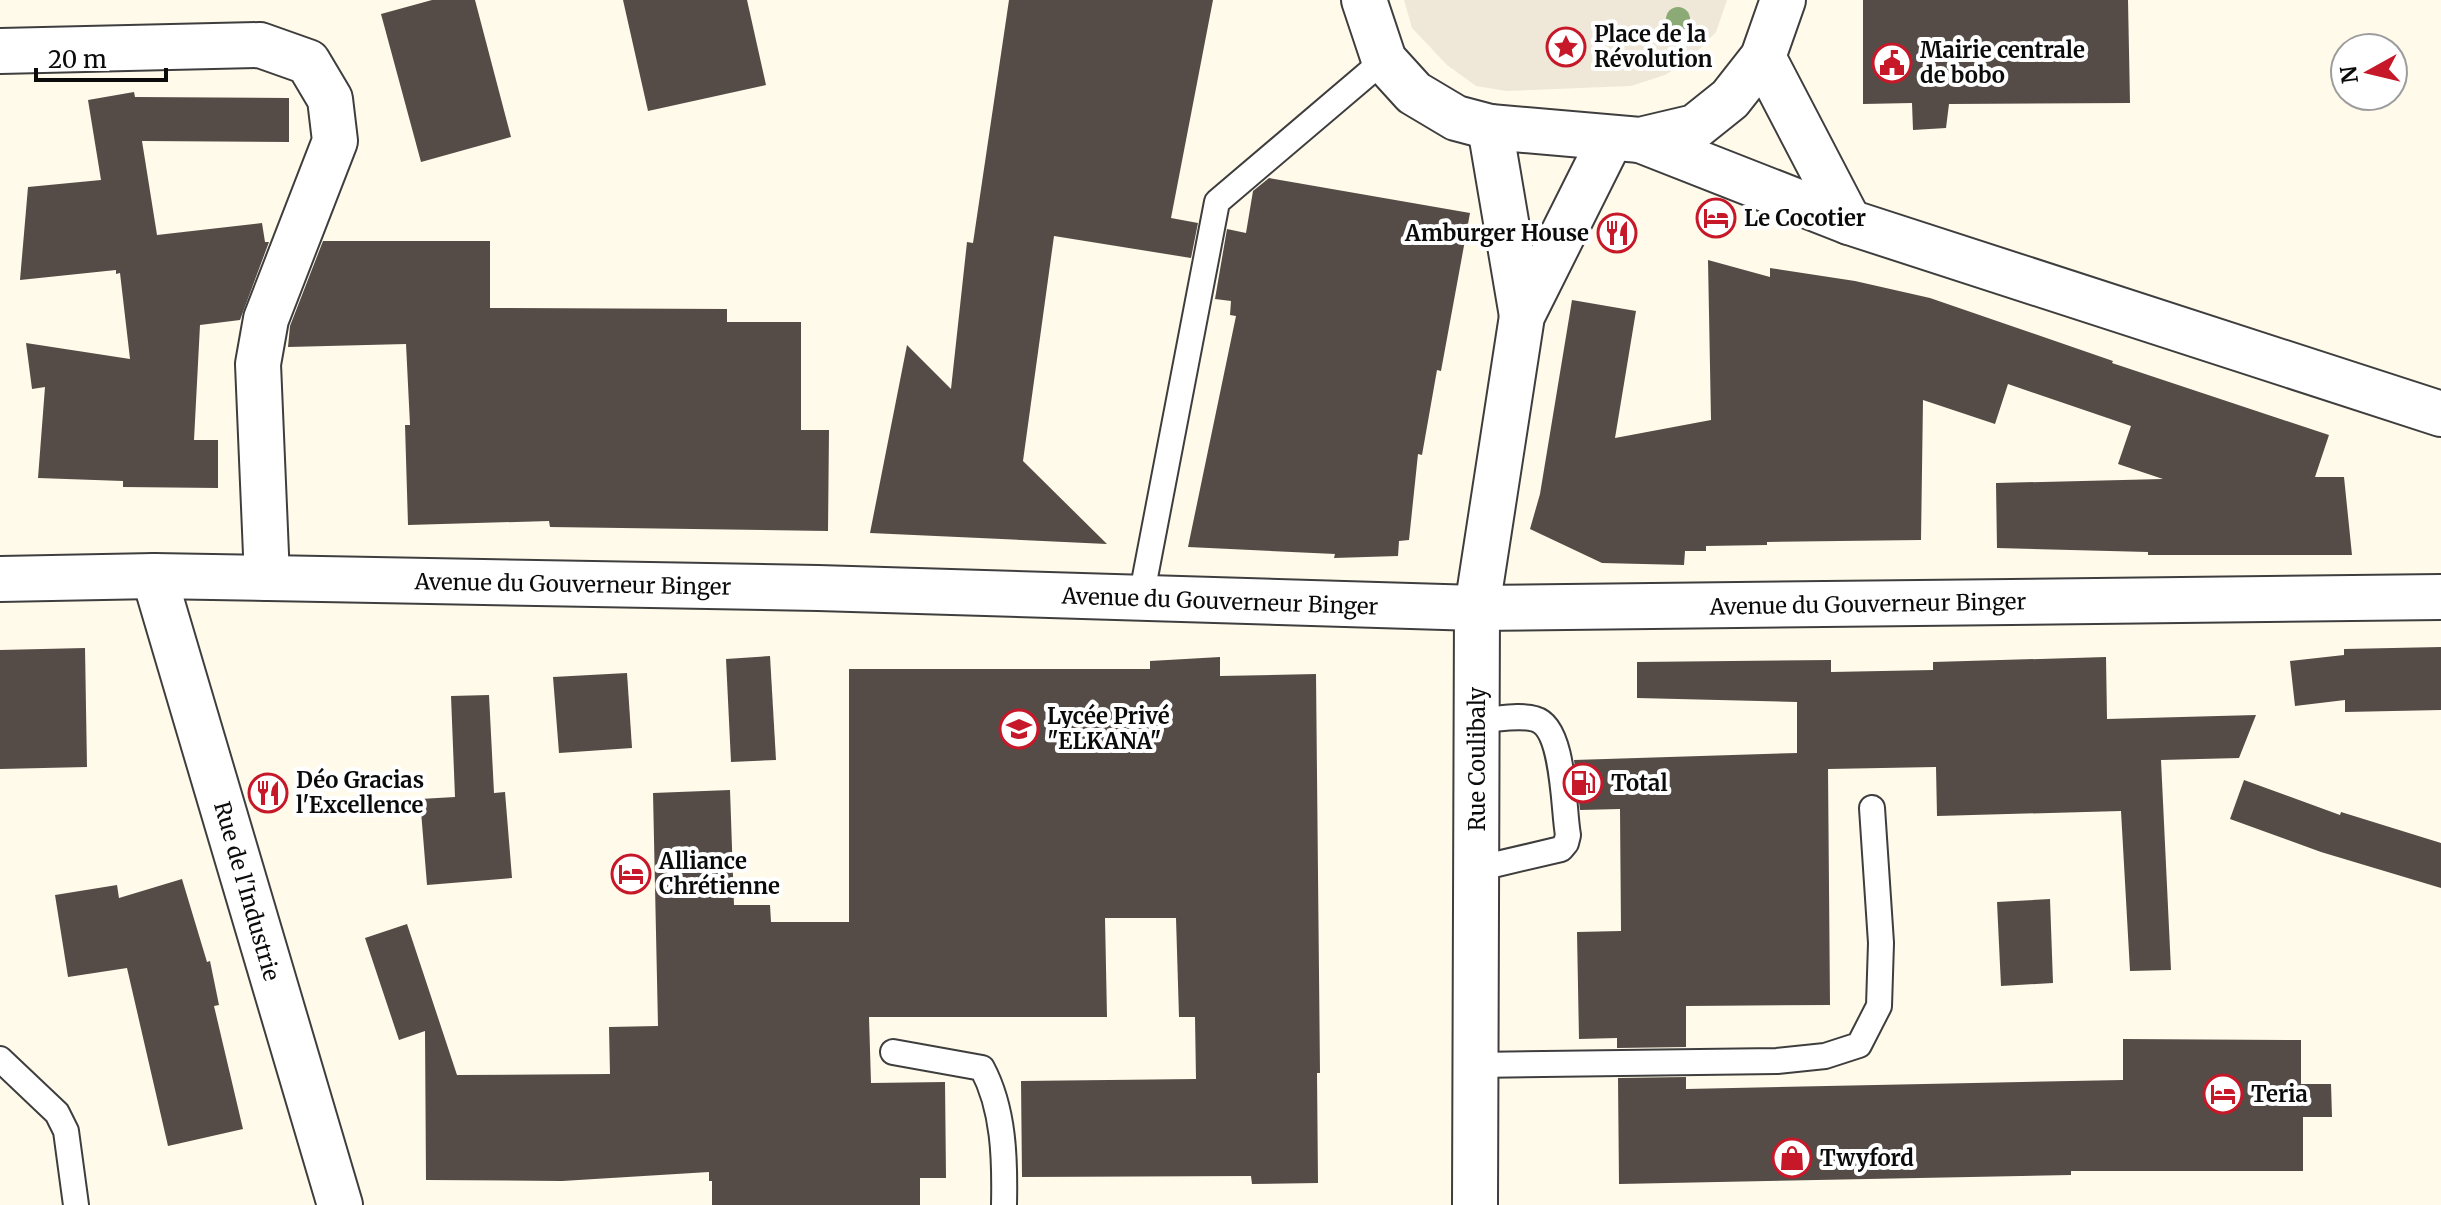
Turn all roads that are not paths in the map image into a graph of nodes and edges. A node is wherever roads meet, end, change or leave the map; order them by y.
1 (1364, 0) edge
2 (1783, 0) edge
3 (0, 51) edge
4 (1763, 57) junction
5 (1384, 60) junction
6 (1490, 127) junction
7 (1626, 139) junction
8 (1849, 222) junction
9 (1522, 316) junction
10 (2441, 414) edge
11 (154, 576) junction
12 (267, 578) junction
13 (0, 579) edge
14 (2441, 597) edge
15 (1141, 598) junction
16 (1477, 608) junction
17 (1478, 720) junction
18 (1872, 808) dead end
19 (1476, 869) junction
20 (893, 1052) dead end
21 (0, 1059) edge
22 (1475, 1065) junction
23 (76, 1205) edge
24 (340, 1205) edge
25 (1004, 1205) edge
26 (1475, 1205) edge

1 - 5 street
2 - 4 street
3 - 12 street
4 - 7 street
4 - 8 street
5 - 6 street
5 - 15 lane
6 - 7 street
6 - 9 street
7 - 8 street
7 - 9 street
8 - 10 street
9 - 16 street, Rue Coulibaly
11 - 12 street, Avenue du Gouverneur Binger
11 - 13 street, Avenue du Gouverneur Binger
11 - 24 street, Rue de l'Industrie
12 - 15 street, Avenue du Gouverneur Binger
14 - 16 street, Avenue du Gouverneur Binger
15 - 16 street, Avenue du Gouverneur Binger
16 - 17 street, Rue Coulibaly
17 - 19 street, Rue Coulibaly
17 - 19 lane
18 - 22 lane
19 - 22 street, Rue Coulibaly
20 - 25 lane
21 - 23 lane
22 - 26 street, Rue Coulibaly

